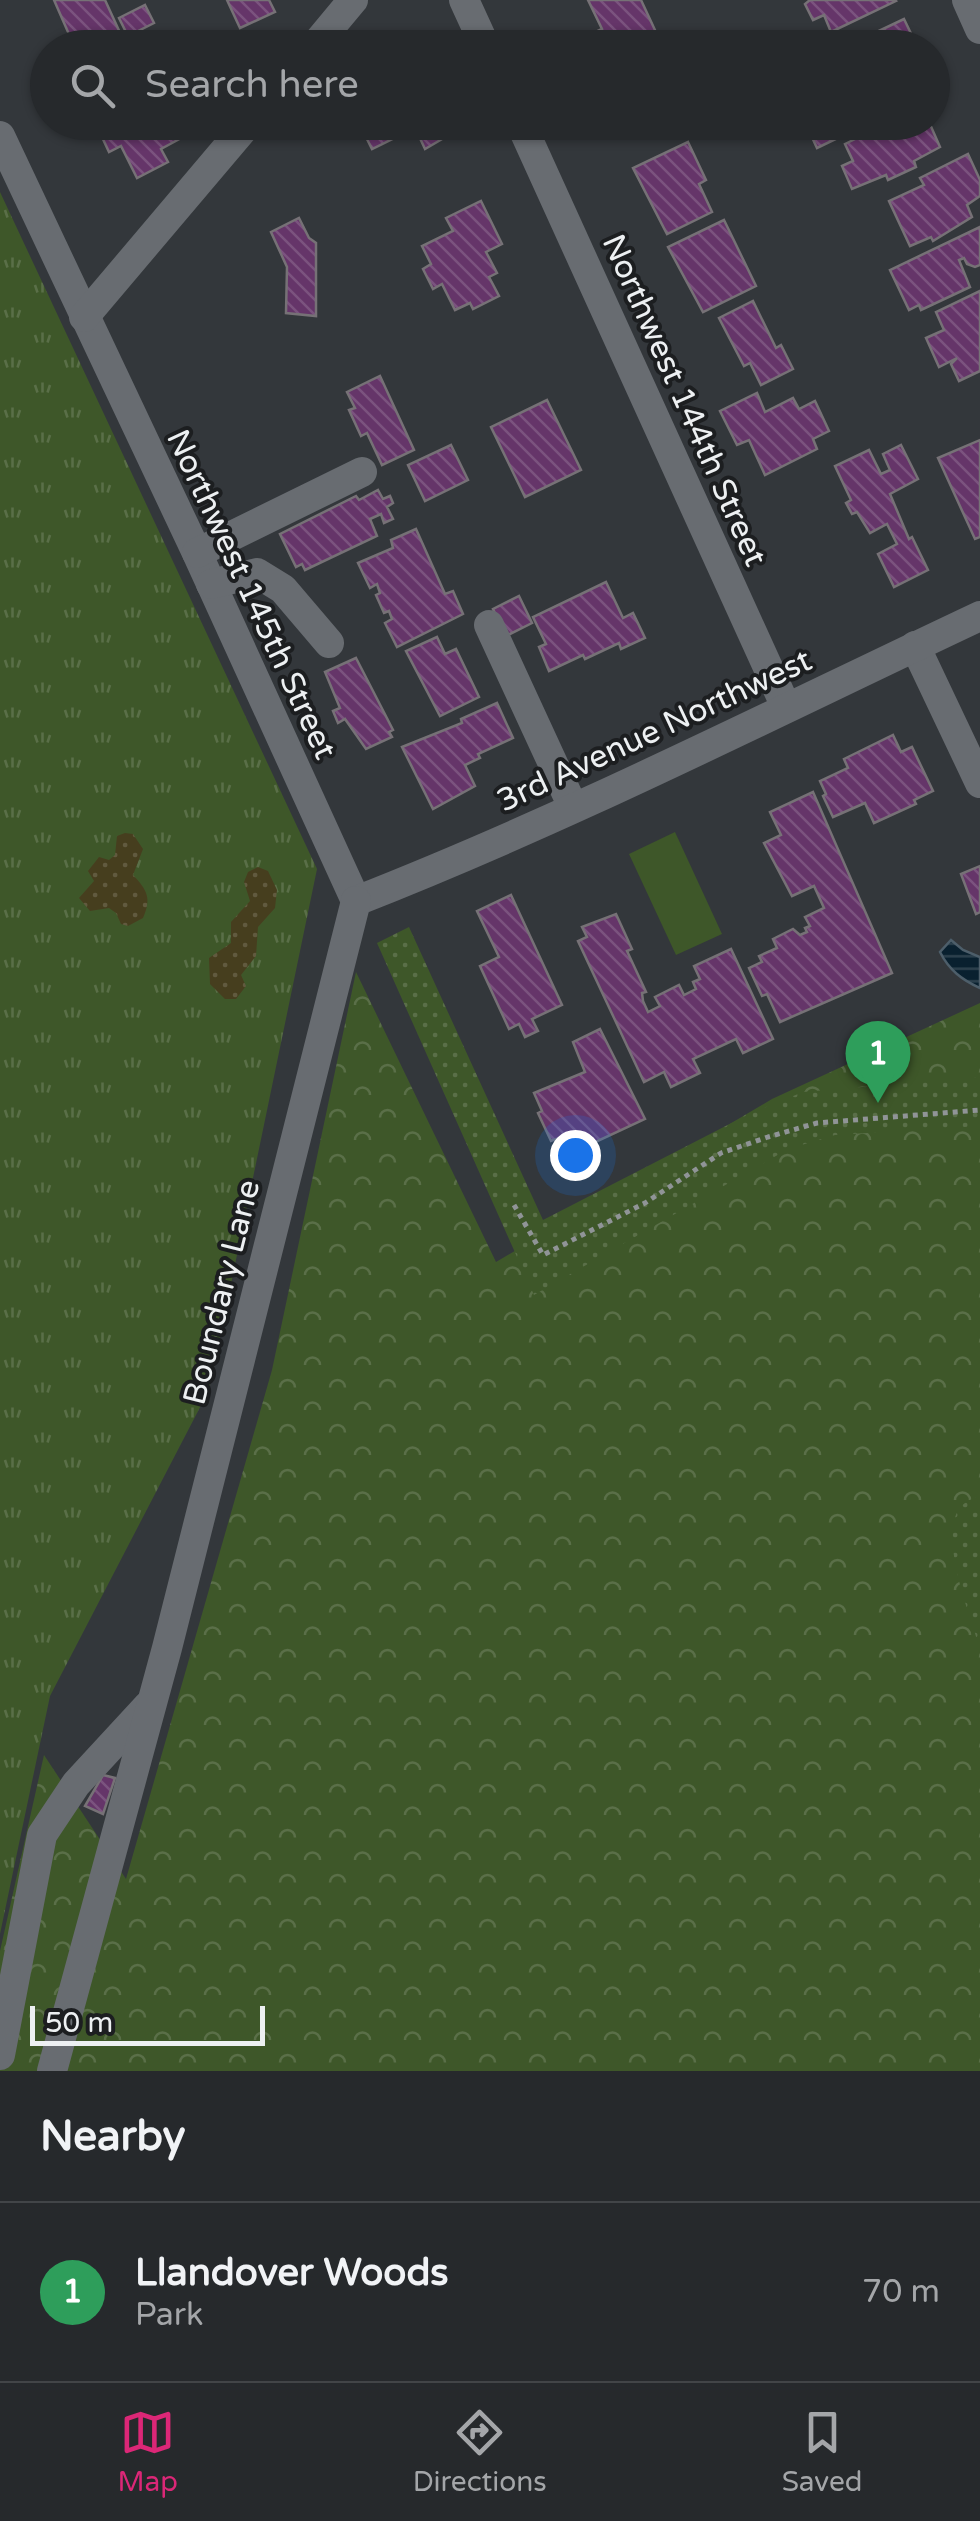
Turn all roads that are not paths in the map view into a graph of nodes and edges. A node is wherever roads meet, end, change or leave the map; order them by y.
1 (353, 0) edge
2 (464, 0) edge
3 (967, 0) edge
4 (328, 30) edge
5 (478, 30) edge
6 (980, 30) edge
7 (0, 136) edge
8 (234, 140) edge
9 (528, 140) edge
10 (84, 317) junction
11 (362, 472) dead end
12 (197, 553) junction
13 (210, 584) junction
14 (980, 616) edge
15 (490, 625) dead end
16 (329, 643) dead end
17 (916, 646) junction
18 (786, 707) junction
19 (980, 783) edge
20 (573, 807) junction
21 (356, 901) junction
22 (153, 1700) junction
23 (0, 2055) edge
24 (52, 2071) edge

1 - 4 street
2 - 5 street
3 - 6 street
7 - 10 street, Northwest 145th Street
8 - 10 street
9 - 18 street, Northwest 144th Street
10 - 12 street, Northwest 145th Street
11 - 12 street
12 - 13 street, Northwest 145th Street
13 - 16 street
13 - 21 street, Northwest 145th Street
14 - 17 street, 3rd Avenue Northwest
15 - 20 street
17 - 18 street, 3rd Avenue Northwest
17 - 19 street
18 - 20 street, 3rd Avenue Northwest
20 - 21 street, 3rd Avenue Northwest
21 - 22 street, Boundary Lane
22 - 23 street, Boundary Lane
22 - 24 street, Boundary Lane

